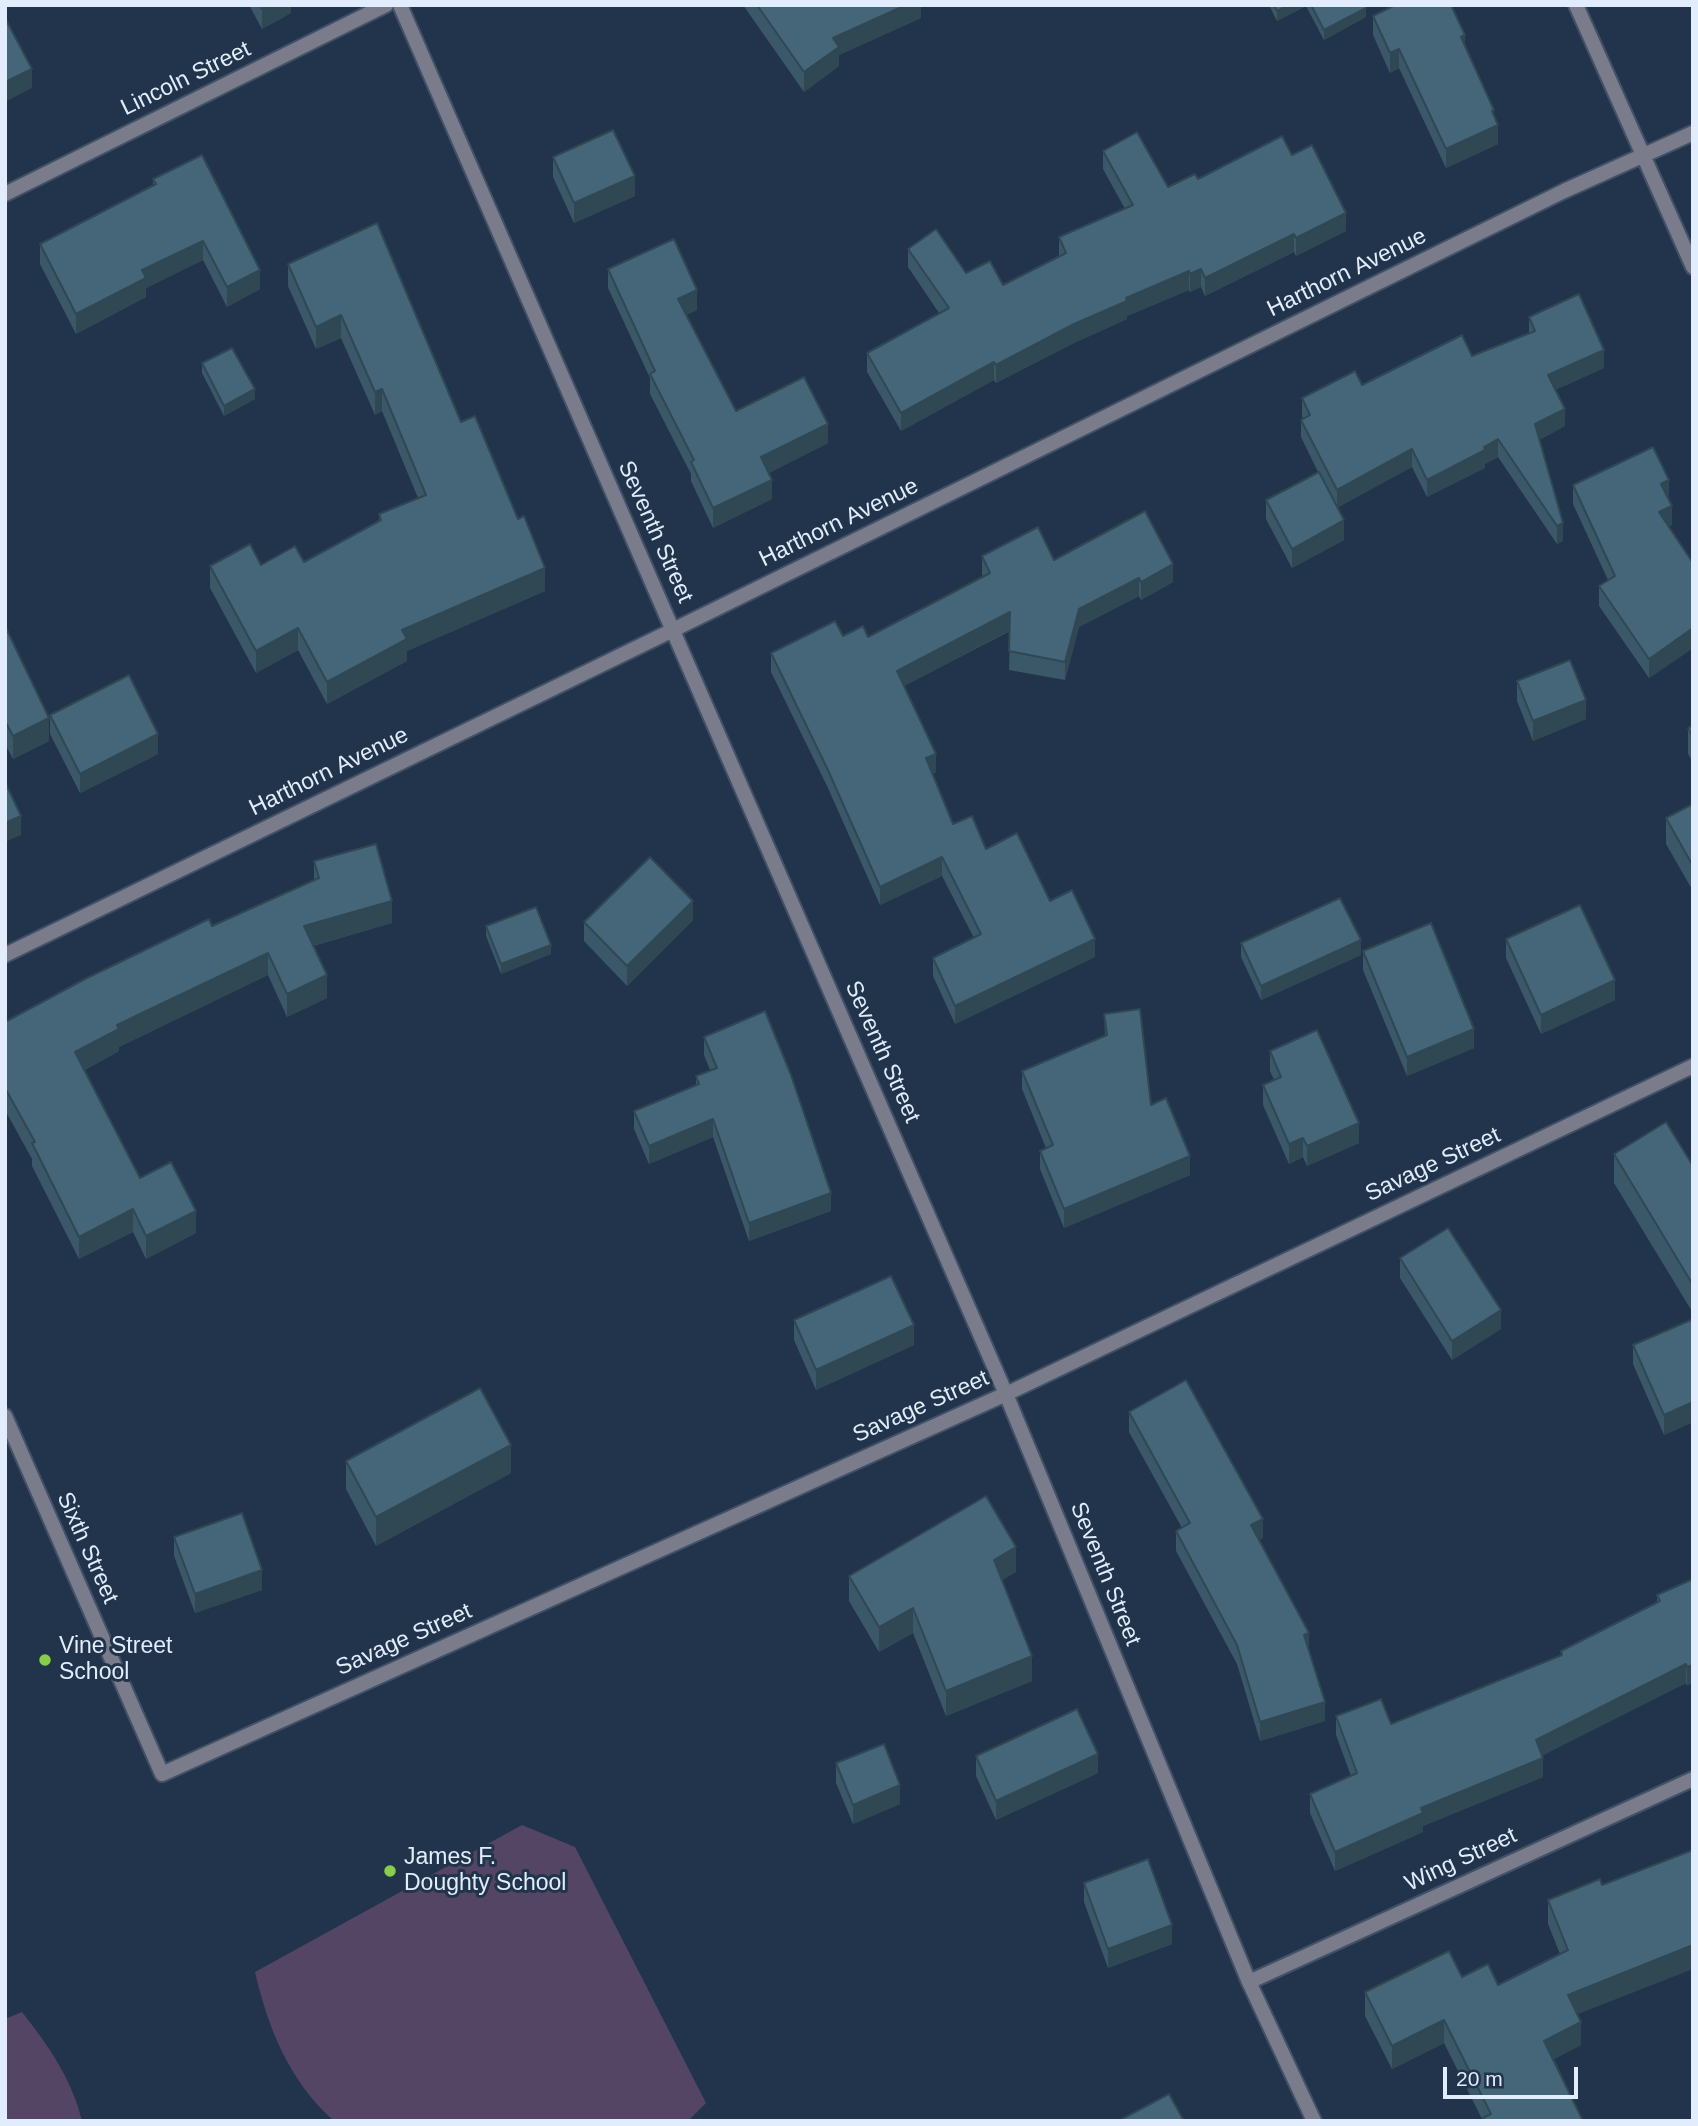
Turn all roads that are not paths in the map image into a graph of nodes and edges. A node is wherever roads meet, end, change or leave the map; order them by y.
1 (386, 5) edge
2 (400, 5) edge
3 (1576, 5) edge
4 (1693, 133) edge
5 (1644, 156) junction
6 (5, 194) edge
7 (1693, 267) edge
8 (673, 631) junction
9 (5, 955) edge
10 (1693, 1066) edge
11 (1006, 1394) junction
12 (5, 1416) edge
13 (162, 1774) joint
14 (1693, 1779) edge
15 (1249, 1982) junction
16 (1314, 2121) edge

1 - 6 street, Lincoln Street
2 - 8 street, Seventh Street
3 - 5 street
4 - 5 street, Harthorn Avenue
5 - 7 street
5 - 8 street, Harthorn Avenue
8 - 9 street, Harthorn Avenue
8 - 11 street, Seventh Street
10 - 11 street, Savage Street
11 - 13 street, Savage Street
11 - 15 street, Seventh Street
12 - 13 street, Sixth Street
14 - 15 street, Wing Street
15 - 16 street, Seventh Street

